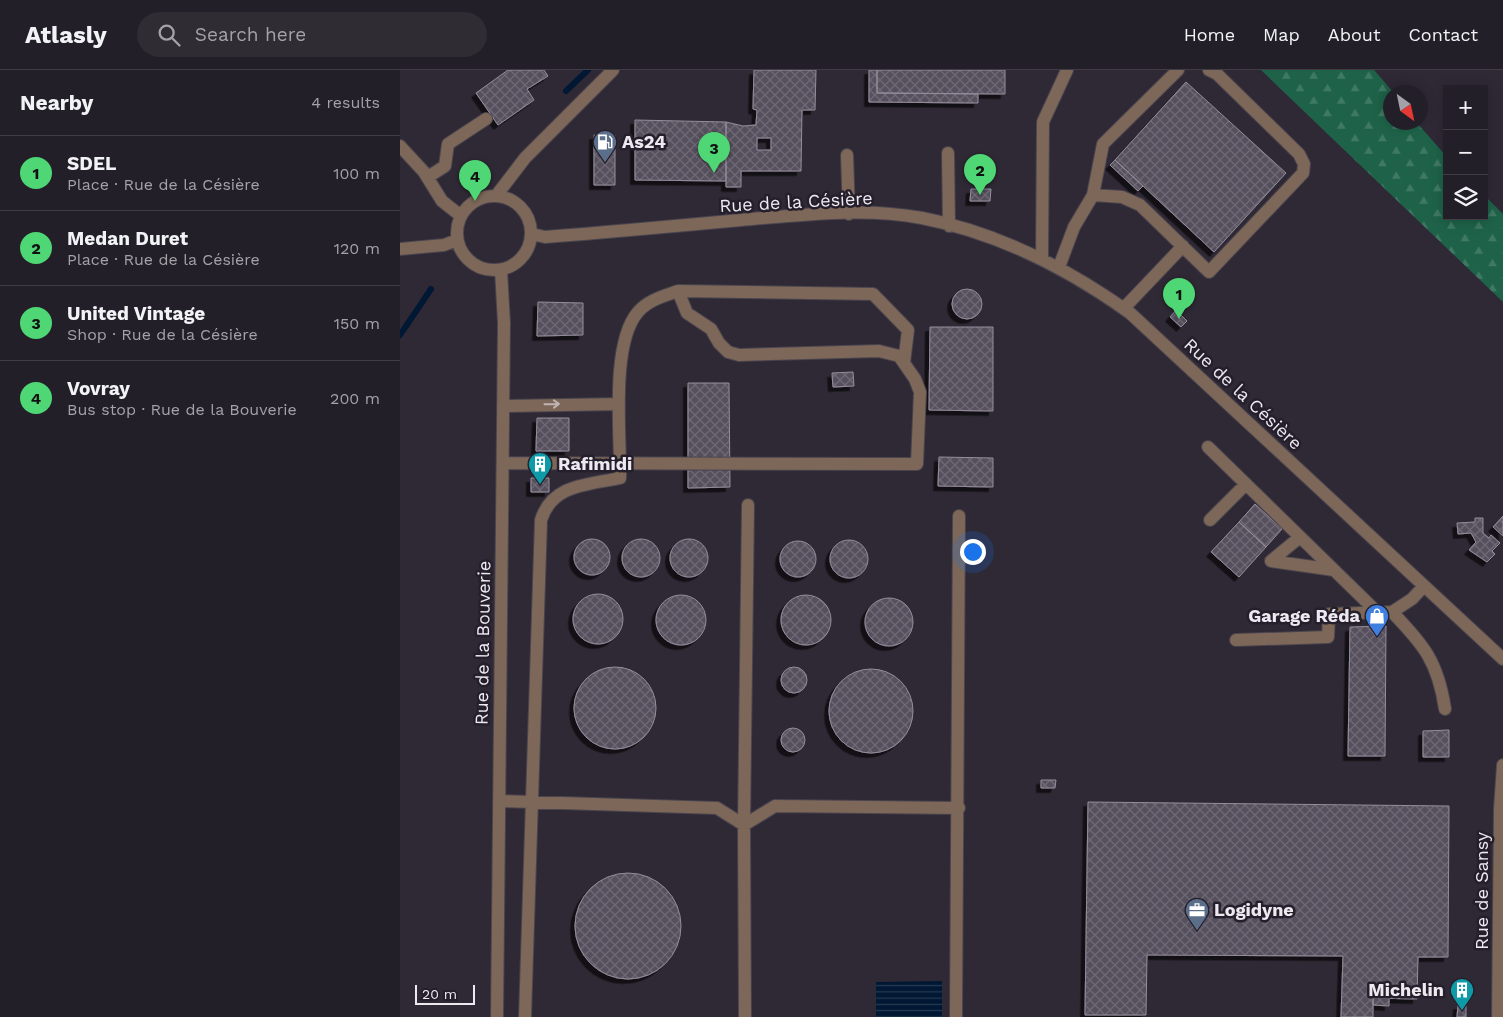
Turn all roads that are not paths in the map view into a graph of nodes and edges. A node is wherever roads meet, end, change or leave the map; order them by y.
1 (613, 70) edge
2 (1067, 70) edge
3 (1178, 70) edge
4 (1209, 70) edge
5 (486, 119) dead end
6 (400, 146) edge
7 (948, 153) dead end
8 (847, 155) dead end
9 (428, 177) junction
10 (1093, 195) junction
11 (496, 196) junction
12 (849, 214) junction
13 (461, 216) junction
14 (950, 226) junction
15 (532, 234) junction
16 (457, 240) junction
17 (1183, 246) junction
18 (400, 249) edge
19 (1042, 259) junction
20 (1059, 267) junction
21 (501, 270) junction
22 (678, 290) junction
23 (1124, 308) junction
24 (904, 363) junction
25 (619, 404) junction
26 (503, 406) junction
27 (1208, 447) dead end
28 (502, 463) junction
29 (620, 463) junction
30 (1246, 484) junction
31 (748, 505) dead end
32 (959, 516) dead end
33 (1210, 520) dead end
34 (1300, 537) junction
35 (1334, 570) junction
36 (1424, 586) junction
37 (1376, 612) junction
38 (1392, 612) junction
39 (1236, 640) dead end
40 (1503, 659) edge
41 (1445, 709) dead end
42 (1503, 765) edge
43 (534, 801) junction
44 (499, 802) junction
45 (959, 808) junction
46 (744, 825) junction
47 (497, 1017) edge
48 (525, 1017) edge
49 (745, 1017) edge
50 (956, 1017) edge
51 (1498, 1017) edge

1 - 11 street
2 - 19 street
3 - 10 street
4 - 17 street
5 - 9 street
6 - 9 street
7 - 14 street
8 - 12 street
9 - 13 street
10 - 17 street
10 - 20 street
11 - 13 street
11 - 15 street
12 - 14 street, Rue de la Césière
12 - 15 street, Rue de la Césière
13 - 16 street
14 - 19 street, Rue de la Césière
15 - 21 street
16 - 18 street
16 - 21 street
17 - 23 street
19 - 20 street, Rue de la Césière
20 - 23 street, Rue de la Césière
21 - 26 street, Rue de la Bouverie
22 - 24 street
22 - 24 street
22 - 25 street
23 - 36 street, Rue de la Césière
24 - 29 street
26 -> 25 street
25 - 29 street
26 - 28 street, Rue de la Bouverie
27 - 30 street
28 - 29 street
28 - 44 street, Rue de la Bouverie
29 - 43 street
30 - 33 street
30 - 34 street
31 - 46 street
32 - 45 street
34 - 35 street
34 - 35 street
35 - 37 street
36 - 38 street
36 - 40 street, Rue de la Césière
37 - 38 street
37 - 39 street
38 - 41 street
42 - 51 street, Rue de Sansy
43 - 44 street
43 - 46 street
43 - 48 street
44 - 47 street, Rue de la Bouverie
45 - 46 street
45 - 50 street
46 - 49 street

